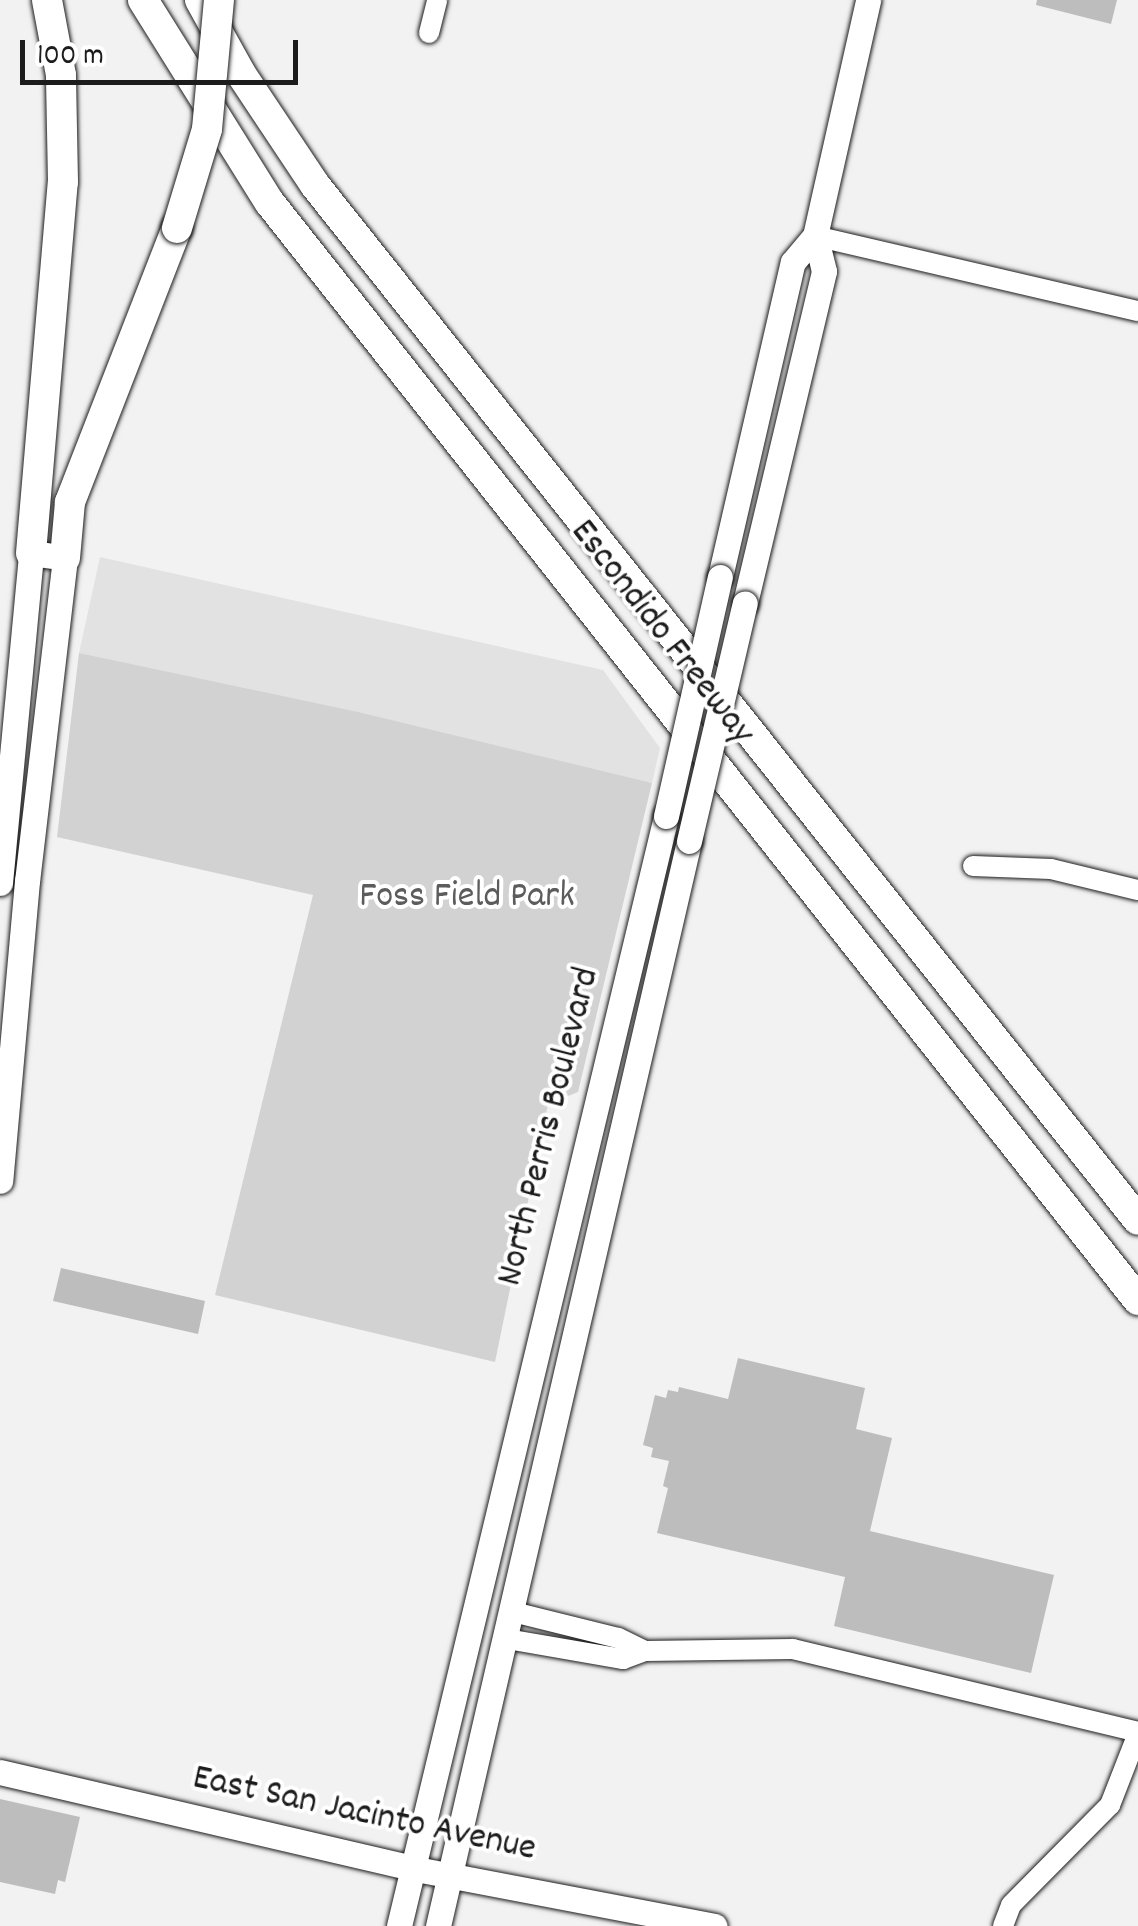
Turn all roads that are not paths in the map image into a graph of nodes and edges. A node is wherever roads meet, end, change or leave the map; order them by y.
1 (47, 0) edge
2 (143, 0) edge
3 (200, 0) edge
4 (219, 0) edge
5 (436, 0) edge
6 (868, 0) edge
7 (429, 33) dead end
8 (815, 236) junction
9 (1138, 311) edge
10 (32, 553) junction
11 (65, 558) junction
12 (973, 866) dead end
13 (0, 882) edge
14 (27, 882) junction
15 (1138, 890) edge
16 (0, 1182) edge
17 (1138, 1220) edge
18 (1138, 1300) edge
19 (513, 1612) junction
20 (507, 1639) junction
21 (645, 1651) junction
22 (1138, 1733) edge
23 (0, 1772) edge
24 (411, 1868) junction
25 (449, 1874) junction
26 (400, 1926) edge
27 (438, 1926) edge
28 (714, 1926) edge
29 (1003, 1926) edge

1 - 10 highway
2 - 18 highway, Escondido Freeway
3 - 17 highway, Escondido Freeway
4 - 11 highway, bridge
5 - 7 street
6 - 8 main road, North Perris Boulevard
8 - 9 street
8 - 19 main road, North Perris Boulevard, bridge
8 - 24 main road, North Perris Boulevard, bridge
10 - 11 main road
10 - 13 main road
11 - 14 main road
12 - 15 street
13 - 14 main road
14 - 16 main road
19 - 20 main road, North Perris Boulevard
19 - 21 street
20 - 21 street
20 - 25 main road, North Perris Boulevard
21 - 22 street
22 - 29 street
23 - 24 main road, East San Jacinto Avenue
24 - 25 main road, East San Jacinto Avenue
24 - 26 main road, North Perris Boulevard
25 - 27 main road, North Perris Boulevard
25 - 28 main road, East San Jacinto Avenue

